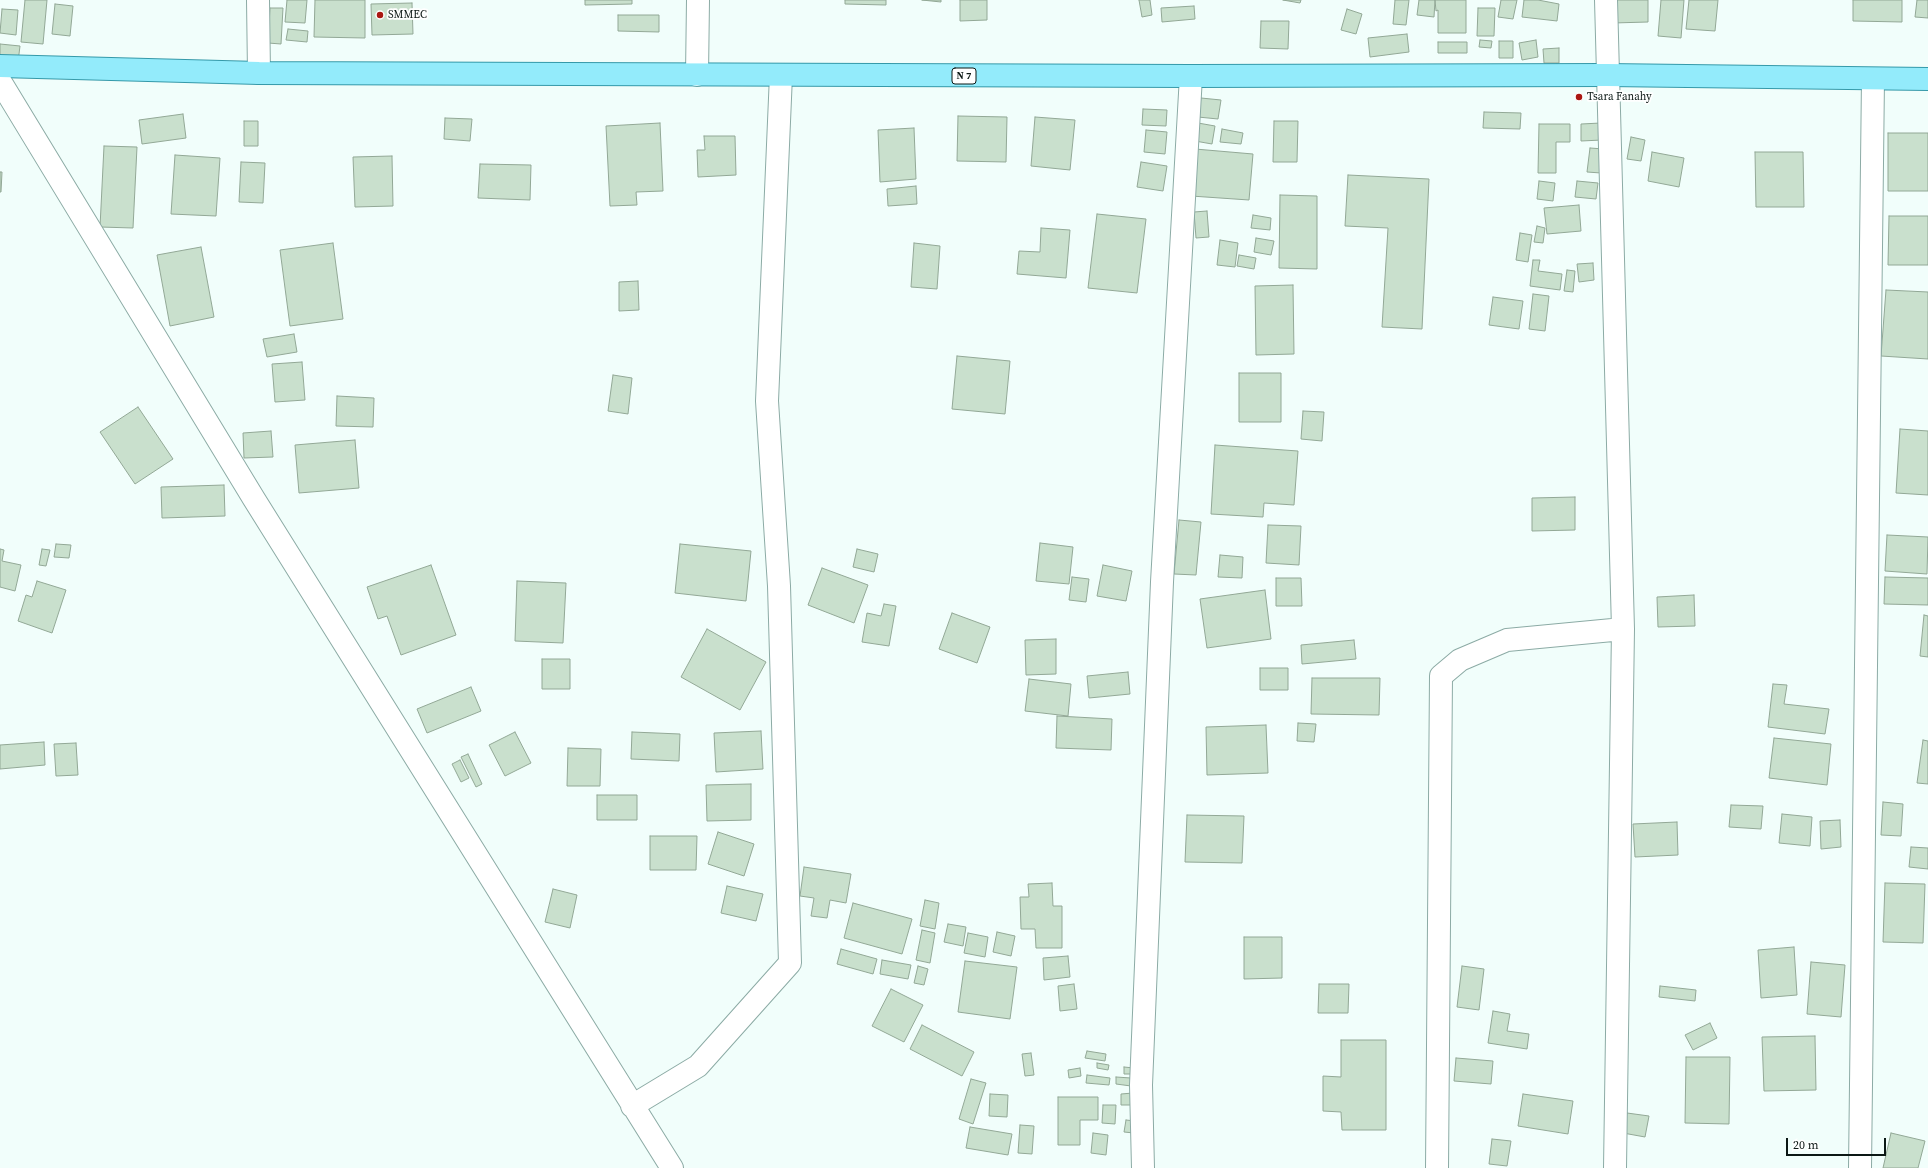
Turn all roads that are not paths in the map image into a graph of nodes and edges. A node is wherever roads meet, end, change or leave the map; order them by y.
1 (258, 0) edge
2 (698, 0) edge
3 (1606, 0) edge
4 (0, 66) edge
5 (259, 73) junction
6 (697, 75) junction
7 (1607, 75) junction
8 (781, 76) junction
9 (1191, 76) junction
10 (1873, 79) junction
11 (1928, 79) edge
12 (0, 81) edge
13 (1623, 629) junction
14 (632, 1106) junction
15 (672, 1168) edge
16 (1143, 1168) edge
17 (1437, 1168) edge
18 (1615, 1168) edge
19 (1860, 1168) edge

1 - 5 street
2 - 6 street
3 - 7 street
4 - 5 main road, N 7
5 - 6 main road, N 7
6 - 8 main road, N 7
7 - 9 main road, N 7
7 - 10 main road, N 7
7 - 13 street
8 - 9 main road, N 7
8 - 14 street
9 - 16 street
10 - 11 main road, N 7
10 - 19 street
12 - 14 street
13 - 17 street
13 - 18 street
14 - 15 street

